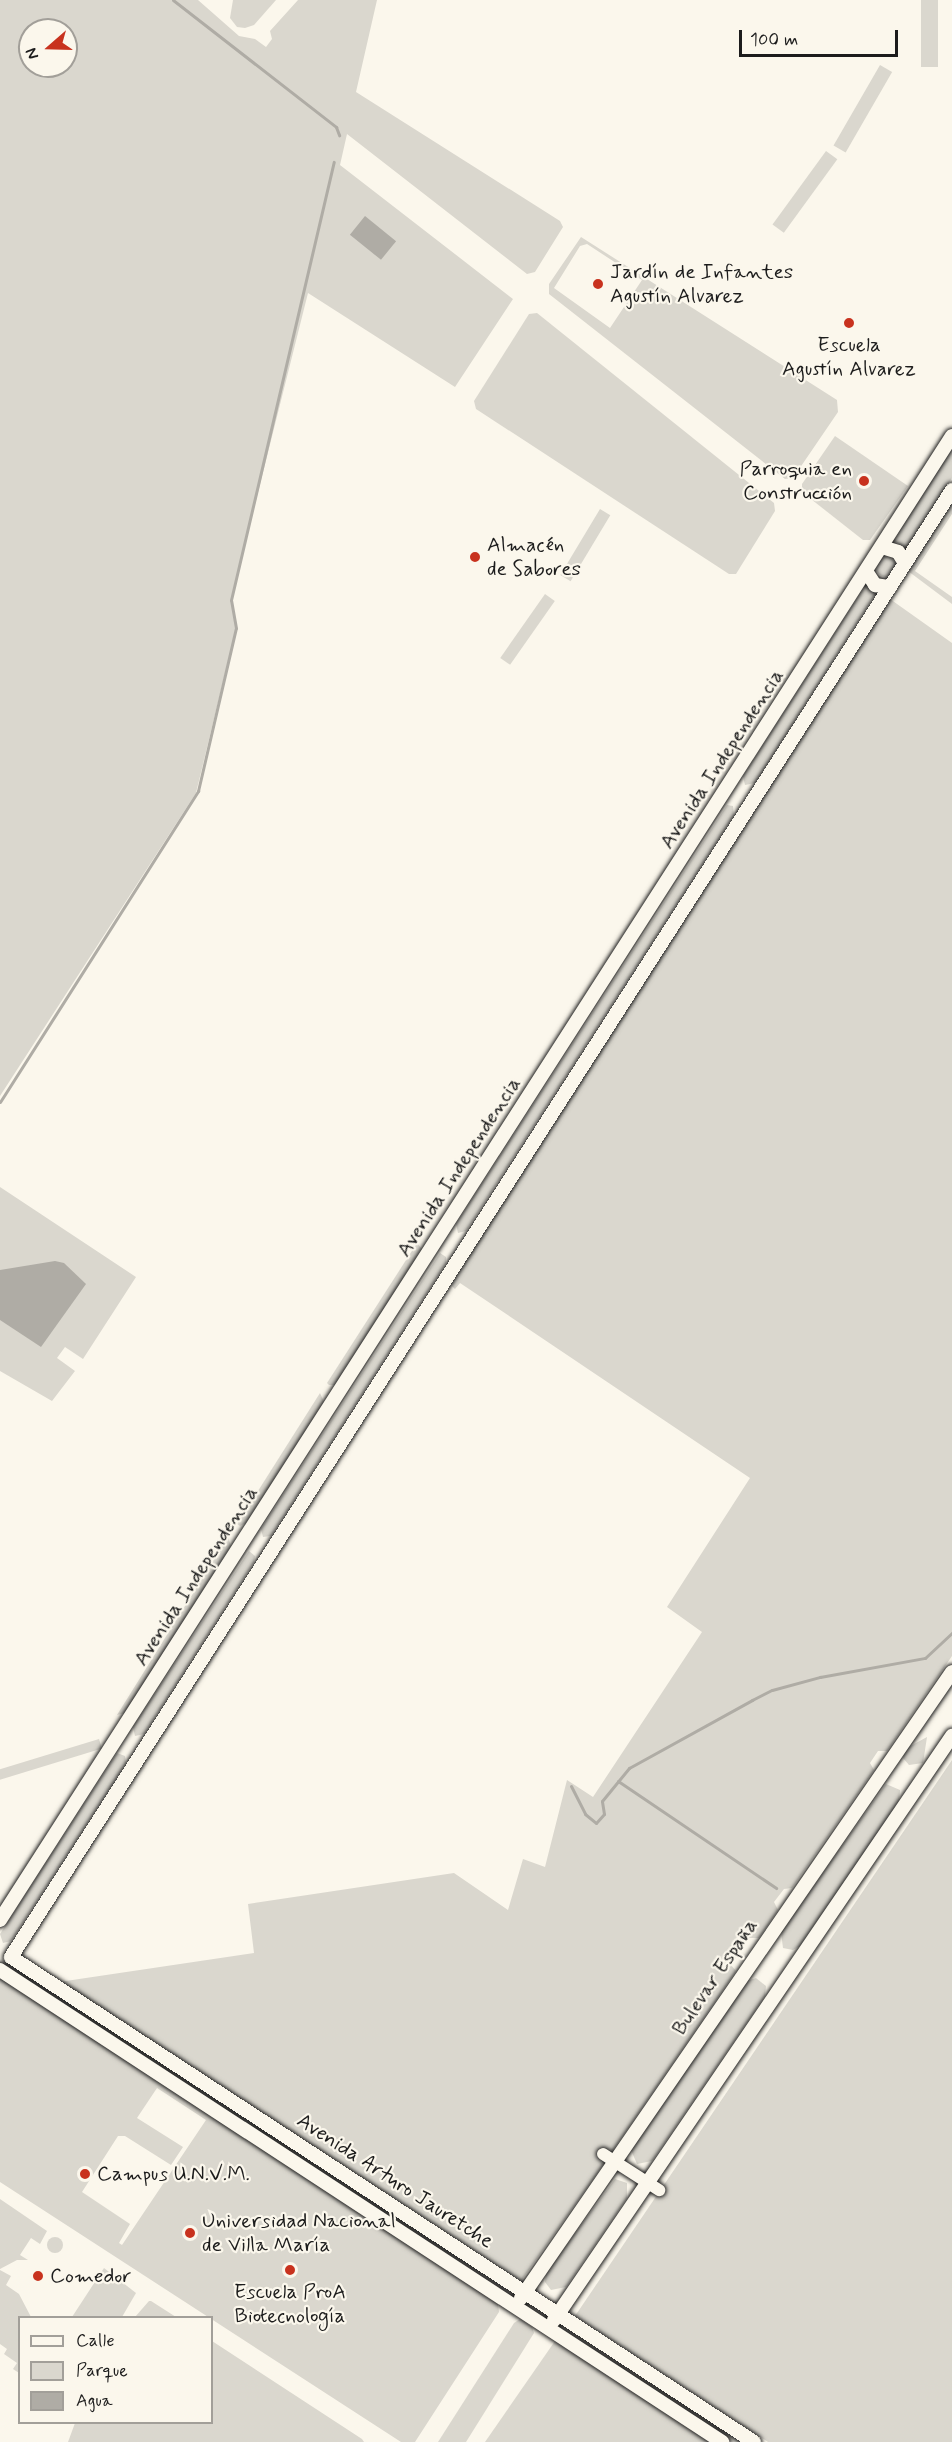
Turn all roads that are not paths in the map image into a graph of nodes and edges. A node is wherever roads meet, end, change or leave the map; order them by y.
1 (952, 436) edge
2 (952, 490) edge
3 (882, 547) junction
4 (905, 563) junction
5 (866, 571) junction
6 (890, 587) junction
7 (440, 1236) junction
8 (463, 1251) junction
9 (952, 1672) edge
10 (120, 1732) junction
11 (952, 1736) edge
12 (143, 1748) junction
13 (0, 1920) edge
14 (0, 1970) edge
15 (609, 2158) junction
16 (646, 2182) junction
17 (659, 2190) dead end
18 (526, 2292) junction
19 (515, 2308) junction
20 (558, 2313) junction
21 (548, 2329) junction
22 (722, 2442) edge
23 (754, 2442) edge

1 - 3 main road, Avenida Independencia
2 - 4 main road
3 - 4 main road
3 - 5 main road, Avenida Independencia
4 - 6 main road
5 - 6 main road
5 - 7 main road, Avenida Independencia
6 - 8 main road
7 - 8 main road
7 - 10 main road, Avenida Independencia
8 - 12 main road
9 - 15 main road, Bulevar España
10 - 12 main road
10 - 13 main road, Avenida Independencia
11 - 16 main road
12 - 18 main road, Avenida Arturo Jauretche
14 - 19 main road, Avenida Arturo Jauretche
15 - 16 street
15 - 18 main road, Bulevar España
16 - 17 street
16 - 20 main road
18 - 19 main road, Bulevar España
18 - 20 main road, Avenida Arturo Jauretche
19 - 21 main road, Avenida Arturo Jauretche
20 - 21 main road
20 - 23 main road, Avenida Arturo Jauretche
21 - 22 main road, Avenida Arturo Jauretche

